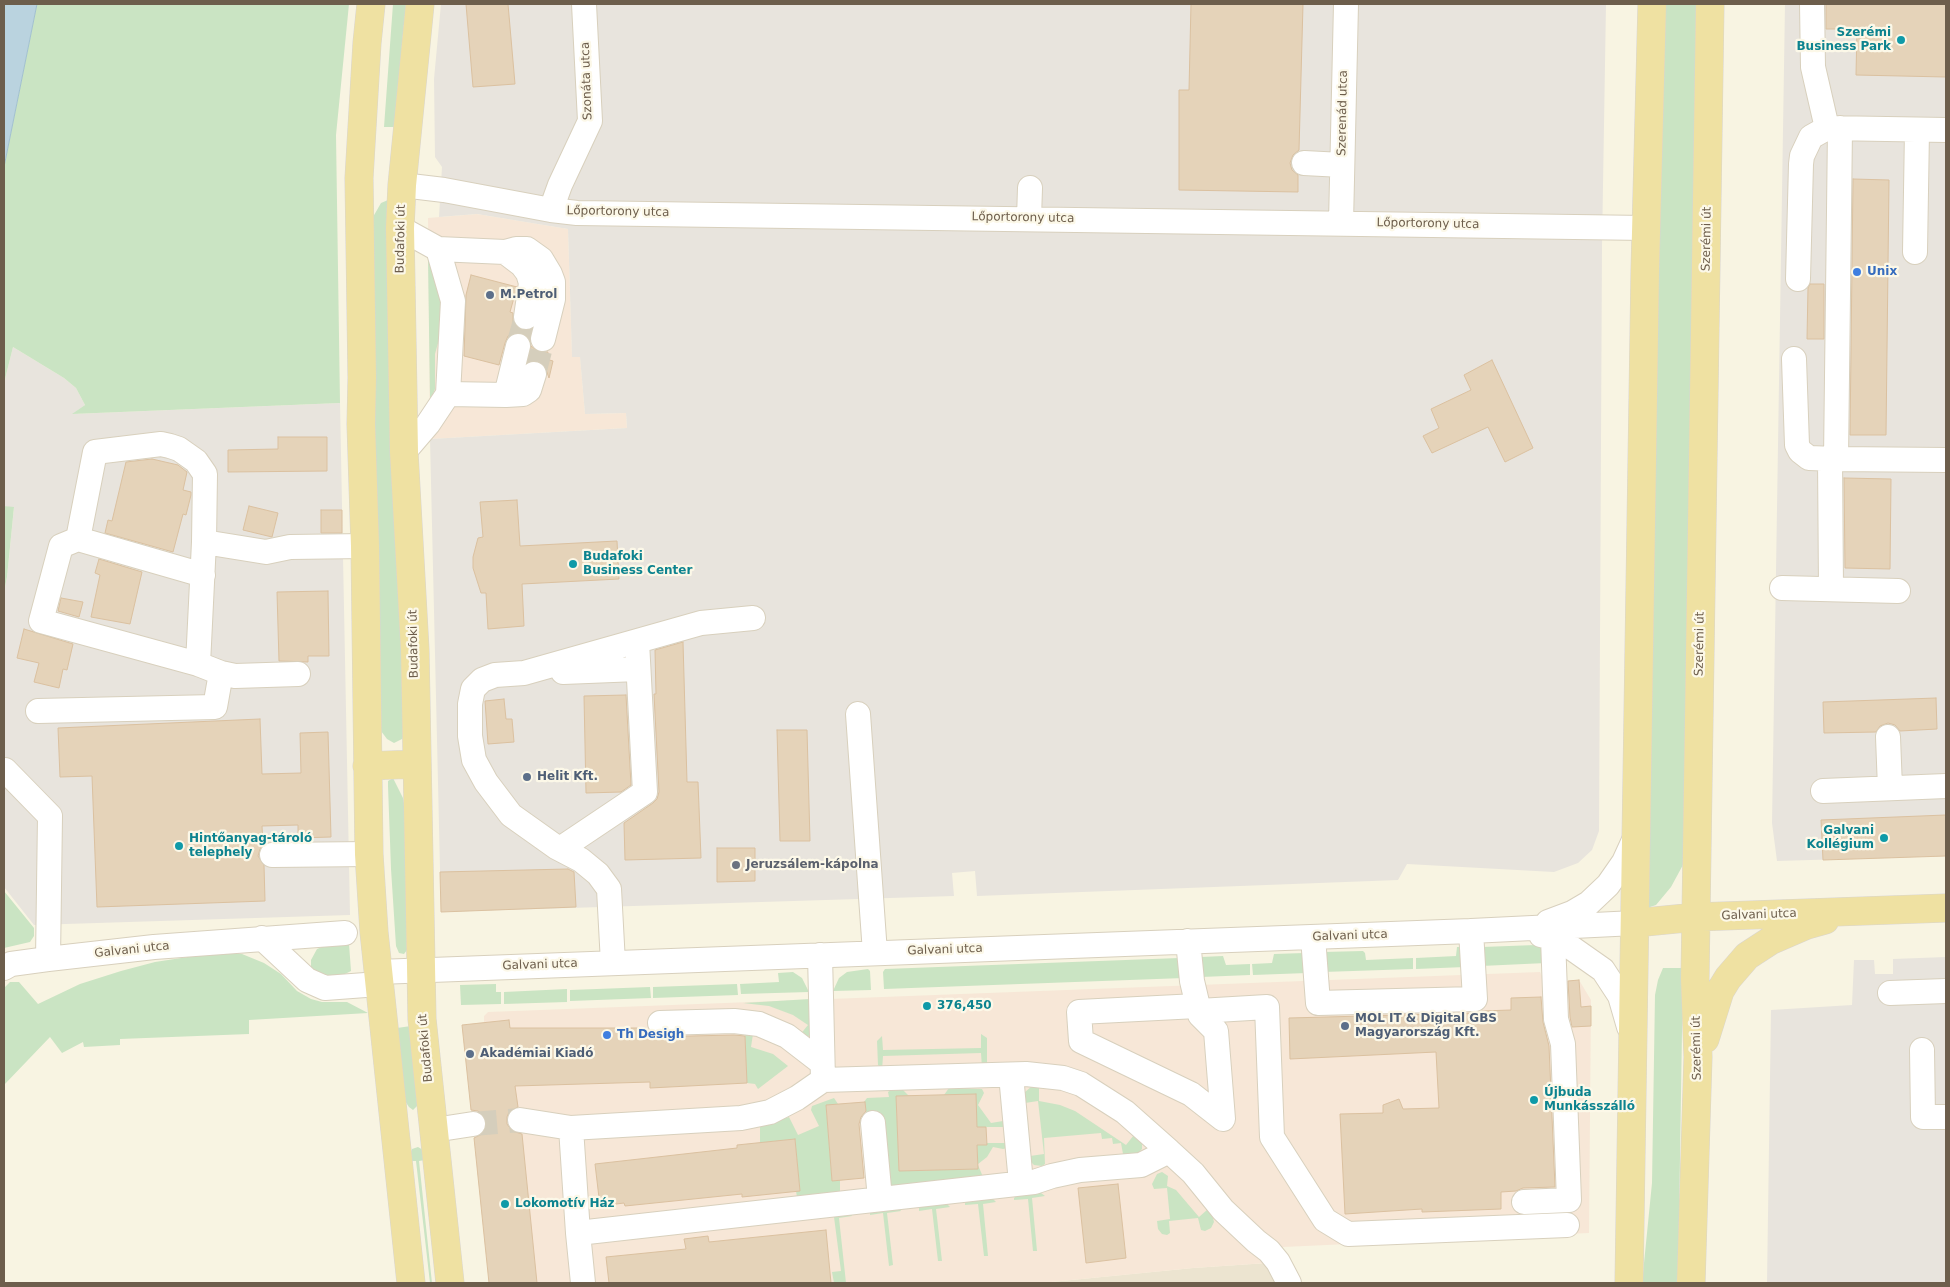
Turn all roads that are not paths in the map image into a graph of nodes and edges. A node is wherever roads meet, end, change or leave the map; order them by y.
1 (371, 4) edge
2 (420, 4) edge
3 (584, 4) edge
4 (1346, 4) edge
5 (1652, 4) edge
6 (1710, 4) edge
7 (1812, 4) edge
8 (1834, 128) junction
9 (1917, 130) junction
10 (1946, 130) edge
11 (1304, 163) dead end
12 (1342, 165) junction
13 (359, 178) junction
14 (402, 185) junction
15 (1030, 188) dead end
16 (552, 210) junction
17 (1029, 218) junction
18 (1341, 223) junction
19 (400, 228) junction
20 (1646, 228) junction
21 (438, 249) junction
22 (505, 252) junction
23 (1915, 252) dead end
24 (1798, 279) dead end
25 (526, 317) tunnel mouth
26 (543, 339) tunnel mouth
27 (518, 346) tunnel mouth
28 (1794, 359) dead end
29 (534, 374) tunnel mouth
30 (448, 394) junction
31 (506, 395) junction
32 (404, 452) junction
33 (1833, 459) junction
34 (1946, 460) edge
35 (78, 539) junction
36 (204, 542) junction
37 (365, 546) junction
38 (203, 575) junction
39 (1782, 588) dead end
40 (1831, 589) junction
41 (1898, 591) dead end
42 (753, 618) dead end
43 (636, 642) junction
44 (198, 664) junction
45 (638, 669) junction
46 (221, 673) junction
47 (524, 673) junction
48 (298, 674) dead end
49 (38, 710) dead end
50 (858, 714) dead end
51 (1888, 737) dead end
52 (416, 764) junction
53 (367, 766) junction
54 (5, 770) dead end
55 (1946, 786) edge
56 (1890, 788) junction
57 (1823, 791) dead end
58 (1636, 836) junction
59 (560, 849) junction
60 (369, 854) junction
61 (272, 855) dead end
62 (1946, 908) edge
63 (1856, 911) junction
64 (1696, 917) junction
65 (1635, 923) junction
66 (1512, 930) junction
67 (1471, 931) junction
68 (345, 933) dead end
69 (294, 936) junction
70 (1313, 937) junction
71 (262, 938) junction
72 (1553, 938) junction
73 (1188, 941) junction
74 (874, 953) junction
75 (820, 955) junction
76 (48, 958) junction
77 (613, 963) junction
78 (4, 968) edge
79 (295, 968) junction
80 (421, 970) junction
81 (379, 978) junction
82 (1946, 991) edge
83 (1890, 992) dead end
84 (1198, 1009) junction
85 (660, 1023) dead end
86 (1632, 1042) junction
87 (1922, 1050) dead end
88 (1698, 1057) junction
89 (822, 1071) junction
90 (1011, 1074) junction
91 (1946, 1117) edge
92 (520, 1120) tunnel mouth
93 (873, 1123) dead end
94 (473, 1124) tunnel mouth
95 (571, 1128) junction
96 (434, 1130) junction
97 (395, 1134) junction
98 (1169, 1151) junction
99 (1021, 1183) junction
100 (880, 1199) junction
101 (1524, 1202) dead end
102 (1567, 1225) dead end
103 (578, 1233) junction
104 (411, 1283) edge
105 (450, 1283) edge
106 (583, 1283) edge
107 (1289, 1283) edge
108 (1629, 1283) edge
109 (1691, 1283) edge

1 - 13 main road
2 - 14 main road, Budafoki út
3 - 16 street, Szonáta utca
4 - 12 street, Szerenád utca
5 - 20 main road
6 - 64 main road, Szerémi út
7 - 8 street
8 - 9 street
8 - 24 street
8 - 33 street
9 - 10 street
9 - 23 street
11 - 12 street
12 - 18 street, Szerenád utca
13 - 14 main road
13 - 37 main road
14 - 16 street, Lőportorony utca
14 - 19 main road, Budafoki út
15 - 17 street
16 - 17 street, Lőportorony utca
17 - 18 street, Lőportorony utca
18 - 20 street, Lőportorony utca
19 - 21 street
19 - 32 main road, Budafoki út
20 - 58 main road
21 - 22 street
21 - 30 street
22 - 25 street
22 - 26 street
27 - 31 street
28 - 33 street
29 - 31 street
30 - 31 street
30 - 32 street
32 - 52 main road, Budafoki út
33 - 34 street
33 - 40 street
35 - 36 street
35 - 38 street
35 - 44 street
36 - 37 street
36 - 38 street
37 - 53 main road
38 - 44 street
39 - 40 street
40 - 41 street
42 - 43 street
43 - 45 street
43 - 47 street
44 - 46 street
45 - 47 street
45 - 59 street
46 - 48 street
46 - 49 street
47 - 59 street
50 - 74 street
51 - 56 street
52 - 53 main road
52 - 80 main road, Budafoki út
53 - 60 main road
54 - 76 street
55 - 56 street
56 - 57 street
58 - 65 main road
58 - 66 street, Galvani utca
59 - 77 street
60 - 61 street
60 - 81 main road
62 - 63 main road, Galvani utca
63 - 64 main road, Galvani utca
63 - 88 main road
64 - 65 main road, Galvani utca
64 - 88 main road, Szerémi út
65 - 66 street, Galvani utca
65 - 86 main road
66 - 67 street, Galvani utca
66 - 72 street, Galvani utca
67 - 70 street, Galvani utca
67 - 70 street
68 - 69 street, Galvani utca
69 - 71 street, Galvani utca
69 - 79 street
70 - 73 street, Galvani utca
71 - 76 street, Galvani utca
71 - 79 street, Galvani utca
72 - 86 street, Galvani utca
72 - 101 street
73 - 74 street, Galvani utca
73 - 84 street
74 - 75 street, Galvani utca
75 - 77 street, Galvani utca
75 - 89 street
76 - 78 street, Galvani utca
77 - 80 street, Galvani utca
79 - 81 street, Galvani utca
80 - 81 street, Galvani utca
80 - 96 main road, Budafoki út
81 - 97 main road
82 - 83 street
84 - 84 street
84 - 102 street
85 - 89 street
86 - 108 main road
87 - 91 street
88 - 109 main road, Szerémi út
89 - 90 street
89 - 95 street
90 - 98 street
90 - 99 street
92 - 95 street
93 - 100 street
94 - 96 street
95 - 103 street
96 - 97 main road
96 - 105 main road, Budafoki út
97 - 104 main road
98 - 99 street
98 - 107 street
99 - 100 street
100 - 103 street
103 - 106 street

